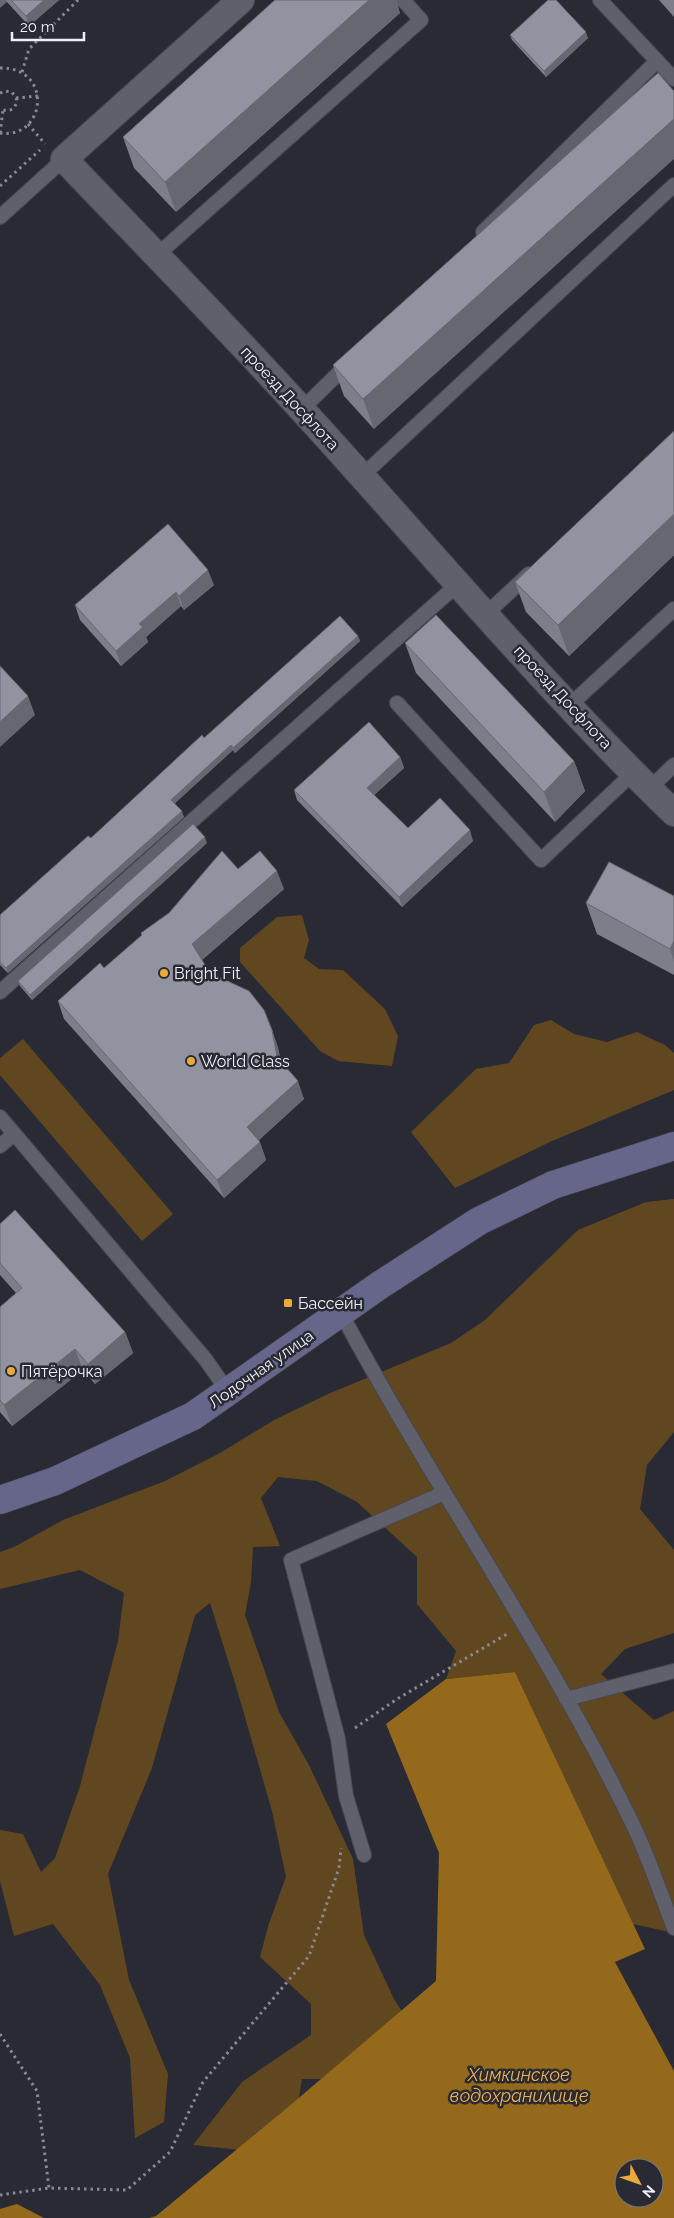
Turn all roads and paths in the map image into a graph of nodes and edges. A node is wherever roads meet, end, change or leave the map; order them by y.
1 (78, 0) edge
2 (241, 0) edge
3 (403, 0) edge
4 (600, 0) edge
5 (657, 61) junction
6 (0, 68) edge
7 (22, 72) junction
8 (674, 79) edge
9 (0, 93) edge
10 (38, 96) junction
11 (16, 98) junction
12 (2, 109) edge
13 (28, 124) junction
14 (0, 133) edge
15 (55, 152) junction
16 (674, 185) edge
17 (0, 217) edge
18 (472, 242) edge
19 (156, 256) junction
20 (359, 354) edge
21 (302, 409) junction
22 (362, 476) junction
23 (536, 567) edge
24 (458, 584) junction
25 (674, 609) edge
26 (486, 614) junction
27 (397, 703) dead end
28 (570, 705) junction
29 (674, 764) edge
30 (641, 781) junction
31 (674, 813) edge
32 (0, 992) edge
33 (0, 1118) edge
34 (14, 1134) junction
35 (0, 1146) edge
36 (674, 1146) edge
37 (341, 1313) junction
38 (229, 1393) junction
39 (444, 1493) junction
40 (0, 1500) edge
41 (522, 1625) junction
42 (674, 1671) edge
43 (566, 1699) junction
44 (338, 1739) junction
45 (342, 1841) dead end
46 (364, 1855) dead end
47 (674, 1928) edge
48 (0, 2034) edge
49 (49, 2188) junction
50 (0, 2195) edge

1 - 7 path
2 - 15 street
3 - 19 lane
4 - 5 lane
5 - 8 lane
5 - 18 lane
6 - 7 path
7 - 10 path
9 - 11 path
10 - 11 path
10 - 13 path
11 - 12 path
12 - 14 path
13 - 14 path
13 - 15 path
15 - 17 lane
15 - 19 street, проезд Досфлота
16 - 22 lane
19 - 21 street, проезд Досфлота
20 - 21 lane
21 - 22 street, проезд Досфлота
22 - 24 street, проезд Досфлота
23 - 26 lane
24 - 26 street, проезд Досфлота
24 - 32 lane
25 - 28 lane
26 - 28 street, проезд Досфлота
27 - 30 lane
28 - 30 street, проезд Досфлота
29 - 30 lane
30 - 31 street, проезд Досфлота
33 - 34 lane
34 - 35 lane
34 - 38 lane
36 - 37 street, Лодочная улица
37 - 38 street, Лодочная улица
37 - 39 lane
38 - 40 street, Лодочная улица
39 - 41 lane
39 - 44 lane
41 - 43 lane
41 - 44 path
42 - 43 lane
43 - 47 lane
44 - 46 lane
45 - 49 path
48 - 49 path
49 - 50 path

